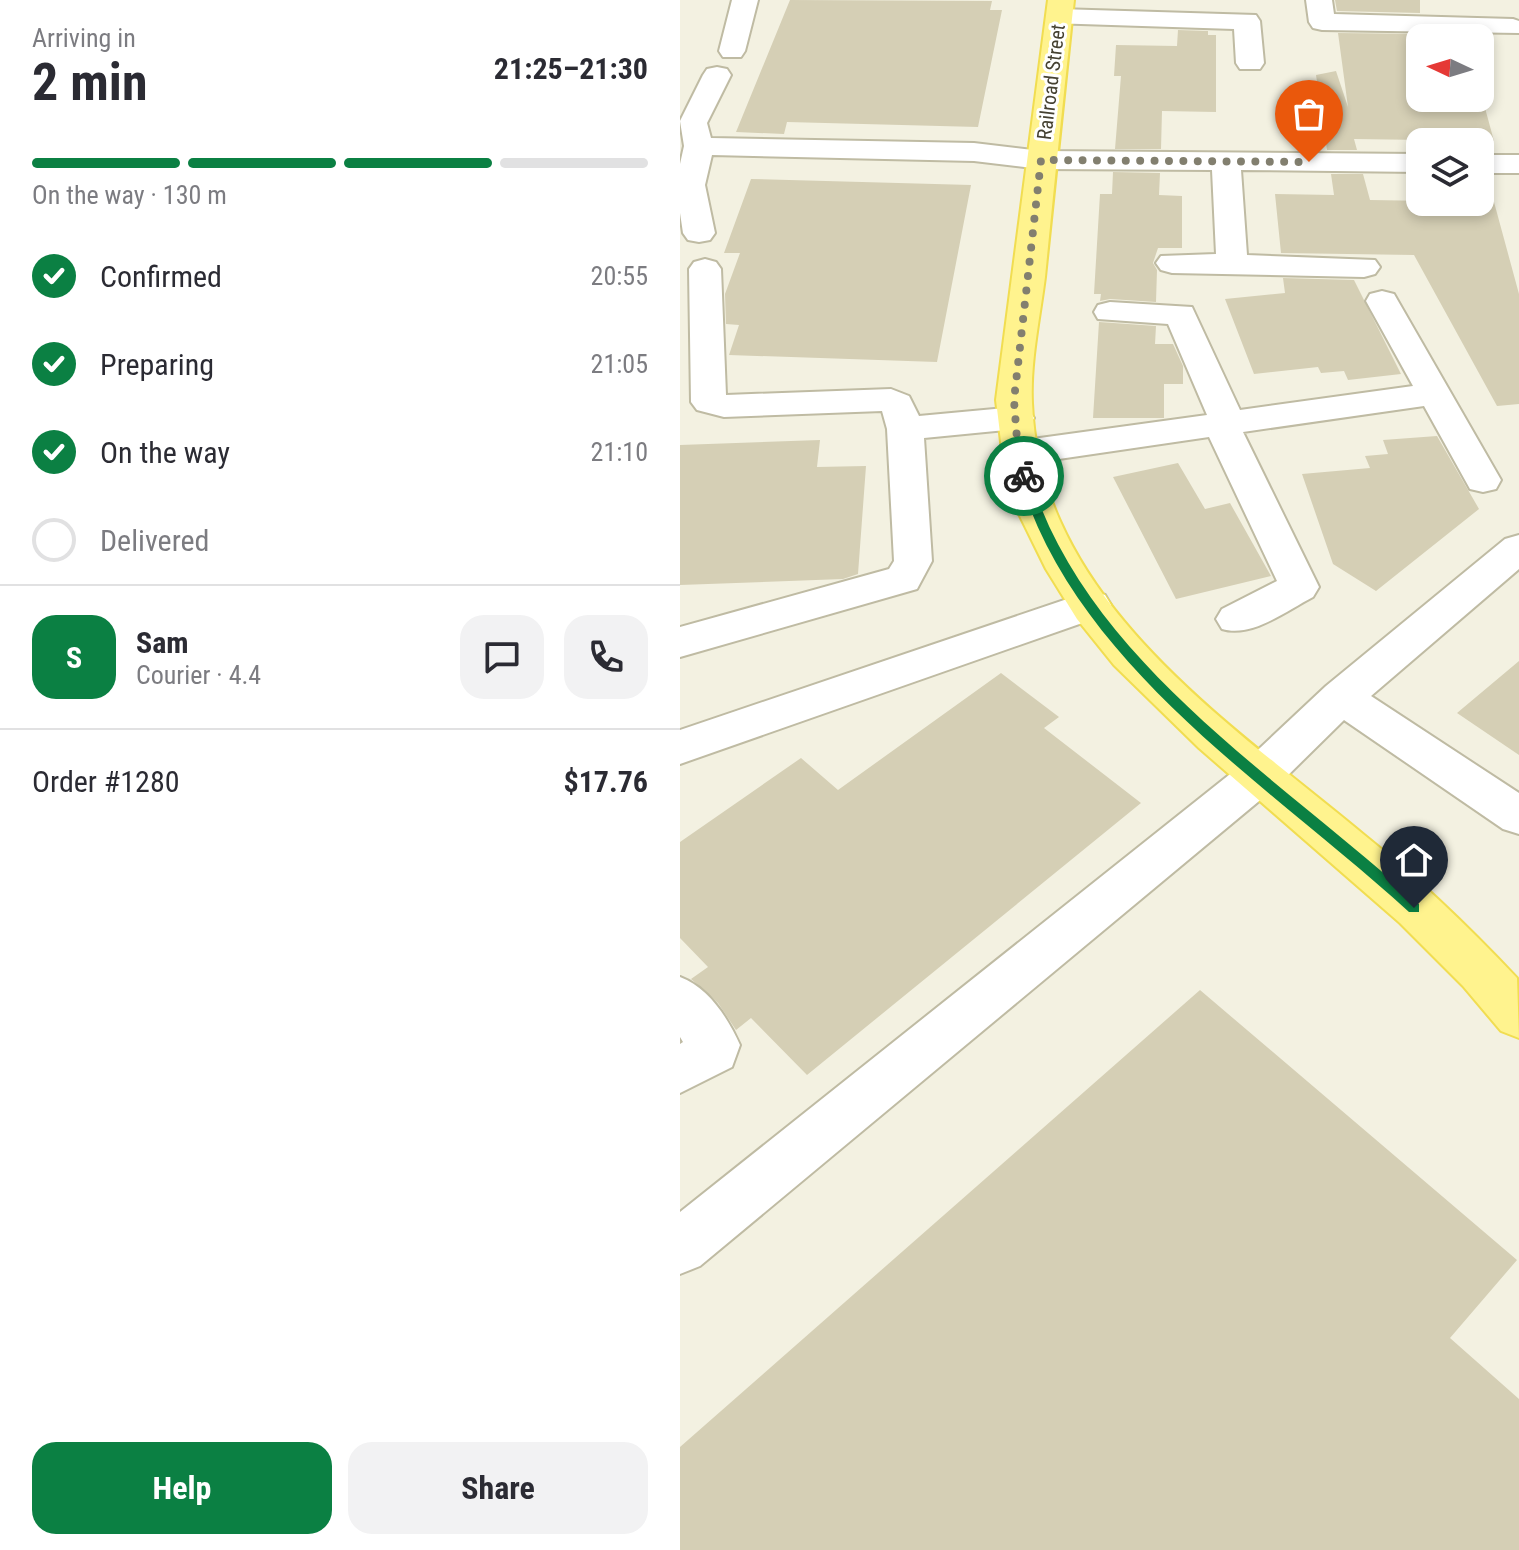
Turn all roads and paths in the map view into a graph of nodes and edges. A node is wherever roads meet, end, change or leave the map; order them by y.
1 (745, 0) edge
2 (1319, 0) edge
3 (1505, 0) edge
4 (1060, 9) edge
5 (1516, 37) edge
6 (1250, 63) dead end
7 (699, 146) junction
8 (1041, 160) junction
9 (1226, 162) junction
10 (1406, 163) edge
11 (1494, 164) edge
12 (1519, 164) edge
13 (699, 233) dead end
14 (1172, 263) dead end
15 (1232, 264) junction
16 (1364, 267) dead end
17 (705, 269) dead end
18 (1382, 301) dead end
19 (1110, 312) dead end
20 (1435, 394) junction
21 (1225, 425) junction
22 (905, 429) junction
23 (1017, 436) junction
24 (1483, 480) dead end
25 (1519, 548) edge
26 (1091, 605) junction
27 (1236, 619) dead end
28 (680, 642) edge
29 (1341, 697) junction
30 (680, 747) edge
31 (1260, 775) junction
32 (1519, 816) edge
33 (680, 998) edge
34 (1519, 1016) edge
35 (680, 1070) edge
36 (680, 1247) edge

1 - 7 street
2 - 5 street
3 - 5 street
4 - 6 street
4 - 8 main road, Railroad Street
7 - 8 street
7 - 13 street
8 - 9 street
8 - 23 main road, Railroad Street
9 - 10 street
9 - 15 street
11 - 12 street
14 - 15 street
15 - 16 street
17 - 22 street
18 - 20 street
19 - 21 street
20 - 21 street
20 - 24 street
21 - 23 street
21 - 27 street
22 - 23 street
22 - 28 street
23 - 26 main road, Railroad Street
25 - 29 street
26 - 30 street
26 - 31 main road, Railroad Street
29 - 31 street
29 - 32 street
31 - 34 main road, Railroad Street
31 - 36 street
33 - 35 street

